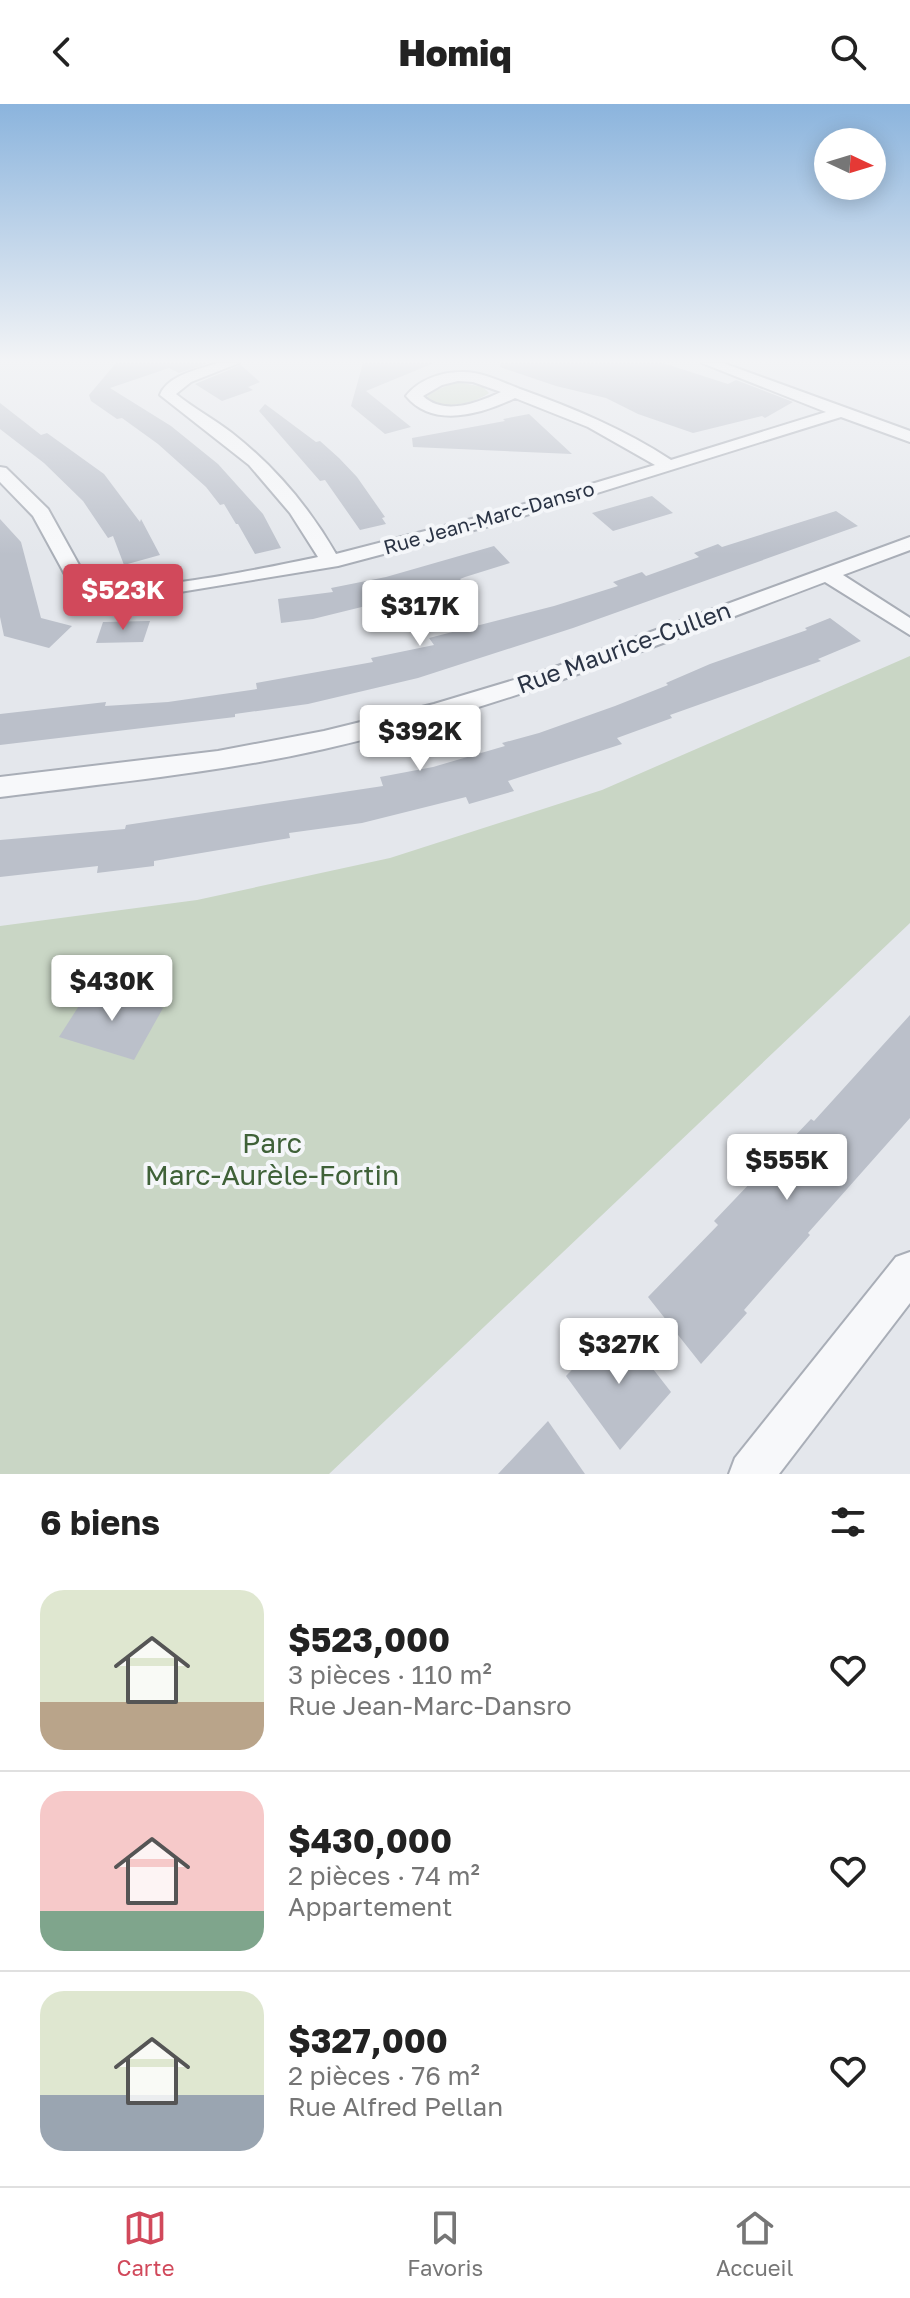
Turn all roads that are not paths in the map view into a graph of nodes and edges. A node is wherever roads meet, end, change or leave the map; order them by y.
1 (213, 427) edge
2 (603, 427) edge
3 (798, 427) edge
4 (884, 427) edge
5 (910, 437) edge
6 (667, 465) junction
7 (0, 472) edge
8 (910, 543) edge
9 (331, 562) junction
10 (827, 574) junction
11 (910, 628) edge
12 (0, 787) edge
13 (910, 1271) edge
14 (751, 1474) edge

1 - 9 street
2 - 6 street
3 - 6 street, Rue Jean-Marc-Dansro
4 - 5 street
6 - 9 street, Rue Jean-Marc-Dansro
7 - 9 street, Rue Jean-Marc-Dansro
8 - 10 street, Rue Maurice-Cullen
10 - 11 street
10 - 12 street, Rue Maurice-Cullen
13 - 14 street

